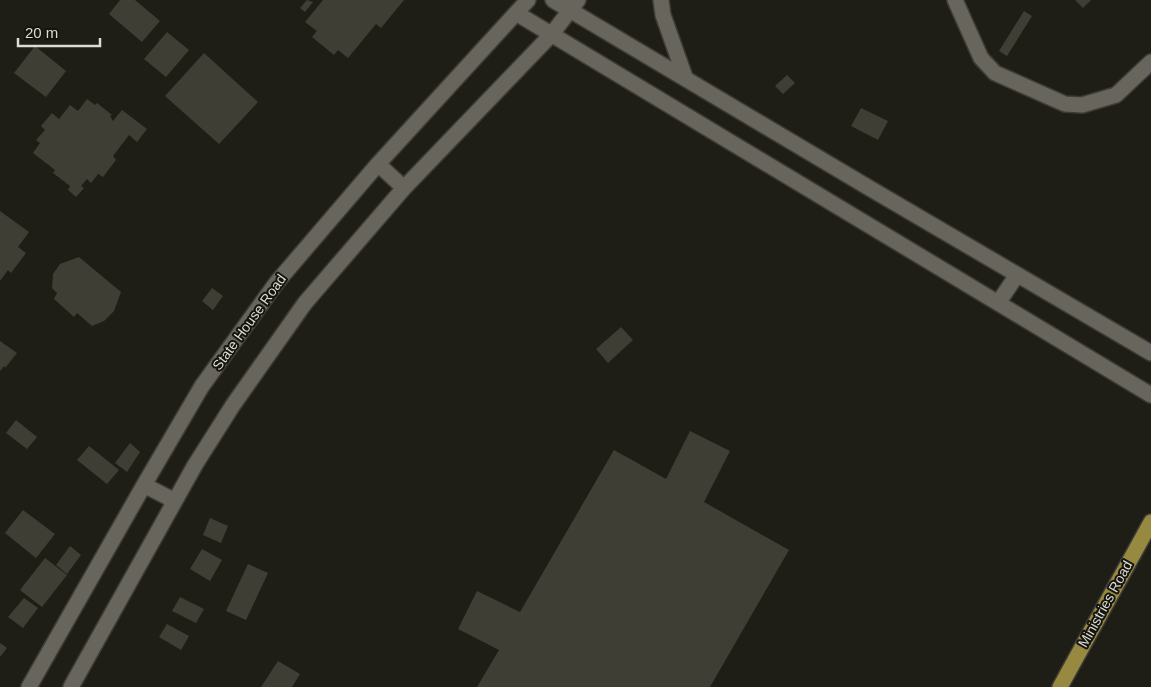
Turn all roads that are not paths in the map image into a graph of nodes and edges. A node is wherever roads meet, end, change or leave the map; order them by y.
1 (528, 0) edge
2 (554, 0) edge
3 (661, 0) edge
4 (955, 0) edge
5 (574, 5) edge
6 (516, 13) junction
7 (552, 35) junction
8 (1151, 62) edge
9 (685, 77) junction
10 (378, 164) junction
11 (404, 188) junction
12 (1017, 275) junction
13 (998, 303) junction
14 (1151, 353) edge
15 (1151, 395) edge
16 (144, 485) junction
17 (175, 502) junction
18 (1151, 522) edge
19 (29, 687) edge
20 (72, 687) edge
21 (1060, 687) edge

1 - 6 main road, State House Road
2 - 5 main road
3 - 9 main road
4 - 8 main road
5 - 7 main road
5 - 9 main road
6 - 7 main road
6 - 10 main road, State House Road
7 - 11 main road
7 - 13 main road
9 - 12 main road
10 - 11 main road
10 - 16 main road, State House Road
11 - 17 main road
12 - 13 main road
12 - 14 main road
13 - 15 main road
16 - 17 main road
16 - 19 main road, State House Road
17 - 20 main road
18 - 21 main road, Ministries Road

